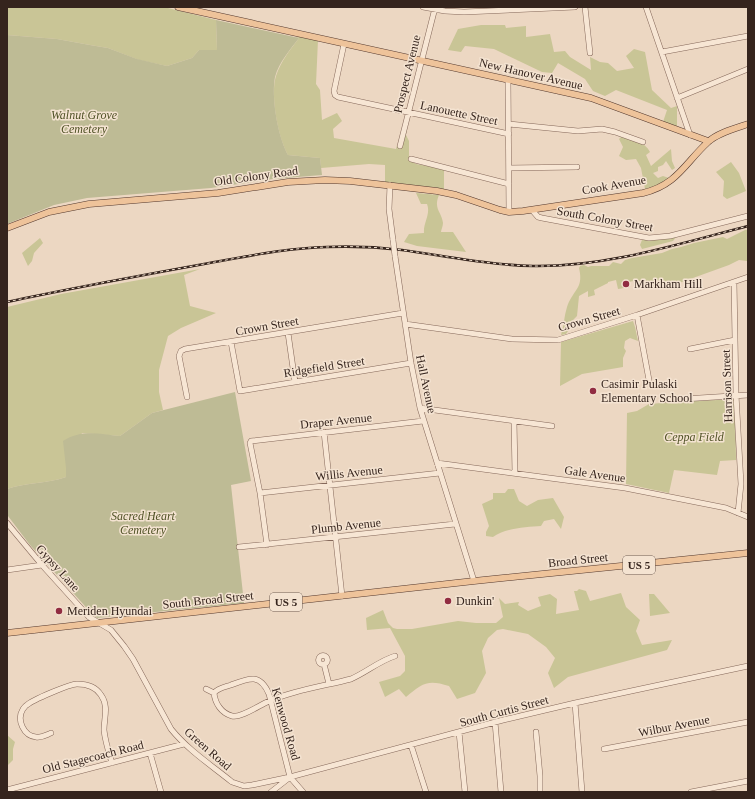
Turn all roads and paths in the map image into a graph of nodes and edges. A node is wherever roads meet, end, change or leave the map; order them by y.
1 (178, 7) edge
2 (422, 7) edge
3 (574, 7) edge
4 (585, 7) edge
5 (646, 7) edge
6 (434, 8) edge
7 (748, 36) edge
8 (344, 44) junction
9 (662, 52) junction
10 (590, 53) dead end
11 (420, 61) junction
12 (748, 69) edge
13 (508, 80) junction
14 (677, 98) junction
15 (408, 112) junction
16 (509, 124) junction
17 (748, 124) edge
18 (509, 134) junction
19 (690, 135) junction
20 (644, 142) dead end
21 (708, 142) junction
22 (400, 146) dead end
23 (411, 159) dead end
24 (577, 167) dead end
25 (509, 168) junction
26 (509, 184) junction
27 (390, 185) junction
28 (532, 210) junction
29 (509, 212) junction
30 (748, 216) edge
31 (7, 228) edge
32 (748, 277) edge
33 (734, 282) junction
34 (404, 313) junction
35 (637, 315) junction
36 (405, 324) junction
37 (288, 333) junction
38 (735, 340) junction
39 (231, 342) junction
40 (690, 349) dead end
41 (411, 363) junction
42 (649, 380) dead end
43 (295, 382) junction
44 (748, 394) edge
45 (736, 395) junction
46 (187, 397) dead end
47 (667, 400) dead end
48 (420, 408) junction
49 (423, 421) junction
50 (514, 421) junction
51 (552, 426) dead end
52 (324, 432) junction
53 (437, 463) junction
54 (440, 473) junction
55 (515, 473) junction
56 (748, 483) edge
57 (741, 484) junction
58 (329, 485) junction
59 (260, 492) junction
60 (738, 513) junction
61 (748, 517) edge
62 (7, 523) edge
63 (455, 524) junction
64 (335, 537) junction
65 (267, 545) junction
66 (239, 548) dead end
67 (748, 553) edge
68 (42, 565) junction
69 (7, 570) edge
70 (530, 576) joint
71 (474, 581) junction
72 (342, 596) junction
73 (98, 623) junction
74 (7, 633) edge
75 (395, 656) dead end
76 (324, 664) dead end
77 (748, 666) edge
78 (329, 684) junction
79 (206, 689) dead end
80 (214, 693) junction
81 (270, 701) junction
82 (575, 703) junction
83 (495, 722) junction
84 (748, 722) edge
85 (460, 732) junction
86 (536, 732) dead end
87 (51, 733) dead end
88 (184, 744) junction
89 (411, 745) junction
90 (604, 749) dead end
91 (150, 753) junction
92 (112, 763) junction
93 (290, 776) junction
94 (748, 781) edge
95 (20, 789) edge
96 (7, 790) edge
97 (161, 792) edge
98 (271, 792) edge
99 (303, 792) edge
100 (426, 792) edge
101 (465, 792) edge
102 (501, 792) edge
103 (540, 792) edge
104 (582, 792) edge
105 (690, 792) edge

1 - 8 main road, New Hanover Avenue
2 - 6 street
3 - 6 street
4 - 10 street
5 - 9 street
6 - 11 street, Prospect Avenue
7 - 9 street
8 - 11 main road, New Hanover Avenue
8 - 15 street, Lanouette Street
9 - 14 street
11 - 13 main road, New Hanover Avenue
11 - 15 street, Prospect Avenue
12 - 14 street
13 - 16 street
13 - 19 main road, New Hanover Avenue
14 - 19 street
15 - 18 street, Lanouette Street
15 - 22 street, Prospect Avenue
16 - 18 street
16 - 20 street
17 - 21 main road, Cook Avenue
18 - 25 street
19 - 21 main road, New Hanover Avenue
21 - 28 main road, Cook Avenue
23 - 26 street
24 - 25 street
25 - 26 street
26 - 29 street
27 - 29 main road, Old Colony Road
27 - 31 main road, Old Colony Road
27 - 34 street, Hall Avenue, bridge
28 - 29 main road, Cook Avenue
28 - 30 street, South Colony Street
32 - 33 street, Crown Street
33 - 35 street, Crown Street
33 - 38 street, Harrison Street
34 - 36 street, Hall Avenue
34 - 37 street, Crown Street
35 - 36 street, Crown Street
35 - 42 street
36 - 41 street, Hall Avenue
37 - 39 street, Crown Street
37 - 43 street
38 - 40 street
38 - 45 street, Harrison Street
39 - 43 street, Ridgefield Street
39 - 46 street, Crown Street
41 - 43 street, Ridgefield Street
41 - 48 street, Hall Avenue
44 - 45 street
45 - 47 street
45 - 57 street, Harrison Street
48 - 49 street, Hall Avenue
48 - 50 street
49 - 52 street, Draper Avenue
49 - 53 street, Hall Avenue
50 - 51 street
50 - 55 street
52 - 58 street
52 - 59 street, Draper Avenue
53 - 54 street, Hall Avenue
53 - 55 street, Gale Avenue
54 - 58 street, Willis Avenue
54 - 63 street, Hall Avenue
55 - 60 street, Gale Avenue
56 - 57 street
57 - 60 street, Harrison Street
58 - 59 street, Willis Avenue
58 - 64 street
59 - 65 street
60 - 61 street, Gale Avenue
62 - 68 street, Gypsy Lane
63 - 64 street, Plumb Avenue
63 - 71 street, Hall Avenue
64 - 65 street, Plumb Avenue
64 - 72 street
65 - 66 street, Plumb Avenue
67 - 70 main road, Broad Street / US 5
68 - 69 street
68 - 73 street, Gypsy Lane
70 - 71 main road, South Broad Street / US 5
71 - 72 main road, South Broad Street / US 5
72 - 73 main road, South Broad Street / US 5
73 - 74 main road, South Broad Street / US 5
73 - 88 street, Green Road
75 - 78 street
76 - 78 street
77 - 82 street, South Curtis Street
78 - 81 street
79 - 80 street
80 - 81 street
80 - 81 street, Kenwood Road
81 - 93 street, Kenwood Road
82 - 83 street, South Curtis Street
82 - 104 street
83 - 85 street, South Curtis Street
83 - 102 street
84 - 90 street, Wilbur Avenue
85 - 89 street, South Curtis Street
85 - 101 street
86 - 103 street
87 - 92 street
88 - 91 street, Old Stagecoach Road
88 - 93 street, Green Road
89 - 93 street, South Curtis Street
89 - 100 street
91 - 92 street, Old Stagecoach Road
91 - 97 street
92 - 95 street, Old Stagecoach Road
93 - 98 street, South Curtis Street
93 - 99 street
94 - 105 street
95 - 96 street, Old Stagecoach Road

